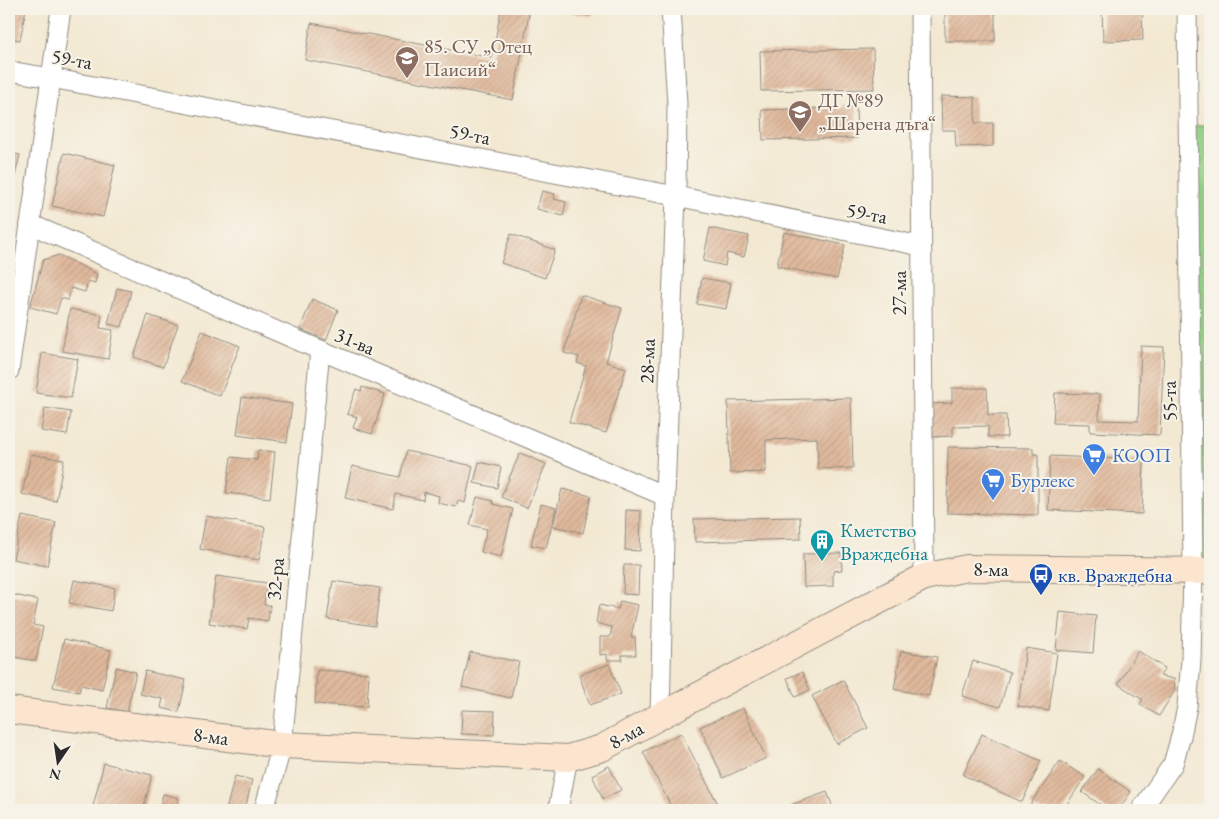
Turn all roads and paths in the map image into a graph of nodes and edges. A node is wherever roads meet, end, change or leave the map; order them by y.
1 (61, 9) edge
2 (671, 9) edge
3 (920, 9) edge
4 (1187, 9) edge
5 (9, 71) edge
6 (51, 78) junction
7 (676, 196) junction
8 (30, 224) junction
9 (921, 246) junction
10 (320, 350) junction
11 (9, 371) edge
12 (664, 496) junction
13 (1201, 571) edge
14 (924, 578) junction
15 (9, 710) edge
16 (660, 716) junction
17 (282, 745) junction
18 (568, 758) junction
19 (264, 810) edge
20 (558, 810) edge
21 (1141, 810) edge

1 - 6 street
2 - 7 street, 28-ма
3 - 9 street, 27-ма
4 - 13 street, 55-та
5 - 6 street, 59-та
6 - 7 street, 59-та
6 - 8 street
7 - 9 street, 59-та
7 - 12 street, 28-ма
8 - 10 street, 31-ва
8 - 11 street
9 - 14 street, 27-ма
10 - 12 street, 31-ва
10 - 17 street, 32-ра
12 - 16 street, 28-ма
13 - 14 street, 8-ма
13 - 21 street, 55-та
14 - 16 street, 8-ма
15 - 17 street, 8-ма
16 - 18 street, 8-ма
17 - 18 street, 8-ма
17 - 19 street, 32-ра
18 - 20 street

